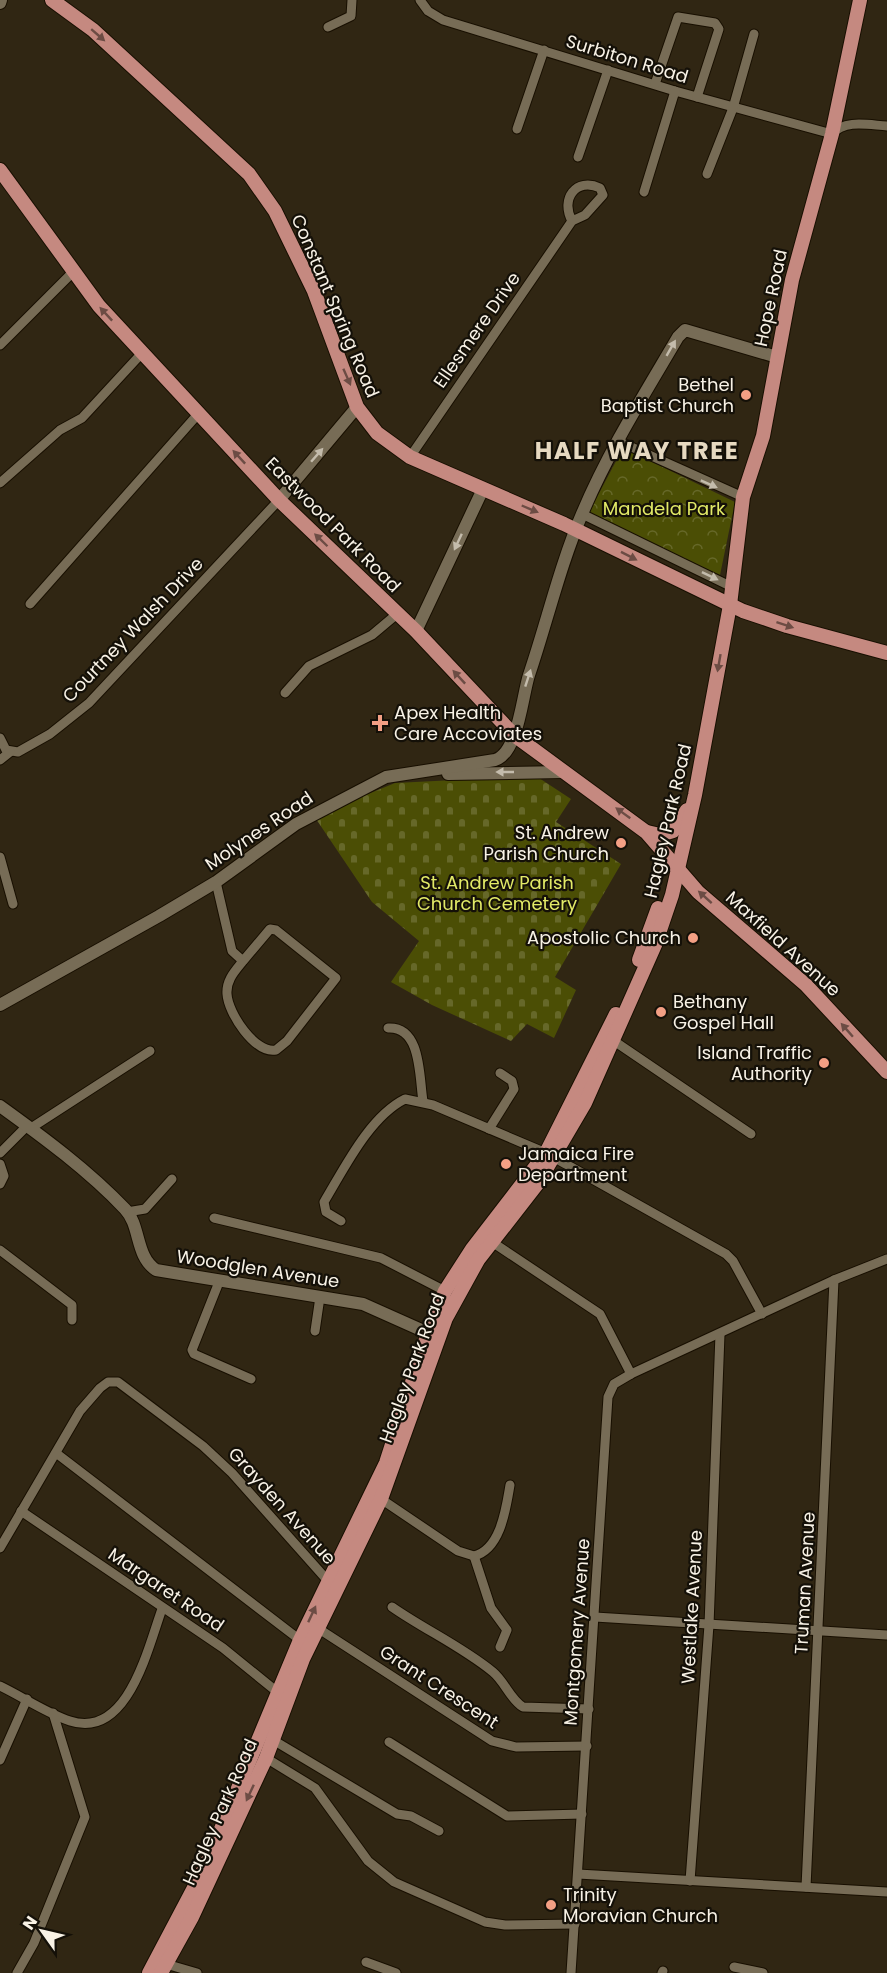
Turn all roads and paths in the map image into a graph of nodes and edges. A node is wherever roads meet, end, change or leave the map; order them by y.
1 (52, 0) edge
2 (352, 0) edge
3 (420, 0) edge
4 (860, 0) edge
5 (328, 27) dead end
6 (754, 34) dead end
7 (544, 50) junction
8 (608, 70) junction
9 (655, 84) junction
10 (675, 91) junction
11 (697, 97) junction
12 (733, 108) junction
13 (887, 126) edge
14 (517, 129) dead end
15 (832, 134) junction
16 (578, 156) dead end
17 (0, 170) edge
18 (707, 174) dead end
19 (644, 192) dead end
20 (572, 221) dead end
21 (73, 272) junction
22 (0, 345) edge
23 (142, 353) junction
24 (777, 357) junction
25 (357, 407) junction
26 (199, 413) junction
27 (618, 441) junction
28 (410, 457) junction
29 (0, 483) edge
30 (483, 489) junction
31 (743, 497) junction
32 (279, 500) junction
33 (582, 514) junction
34 (577, 530) junction
35 (730, 586) junction
36 (30, 604) dead end
37 (730, 605) junction
38 (398, 614) junction
39 (416, 631) junction
40 (887, 653) edge
41 (285, 693) dead end
42 (514, 735) junction
43 (0, 738) edge
44 (10, 752) junction
45 (0, 760) edge
46 (563, 772) junction
47 (375, 783) junction
48 (695, 795) junction
49 (646, 832) junction
50 (0, 856) edge
51 (676, 864) junction
52 (216, 882) junction
53 (13, 904) dead end
54 (243, 961) junction
55 (0, 1005) edge
56 (388, 1028) dead end
57 (614, 1041) junction
58 (150, 1051) dead end
59 (887, 1072) edge
60 (500, 1073) dead end
61 (423, 1101) junction
62 (0, 1106) edge
63 (29, 1127) junction
64 (489, 1129) junction
65 (751, 1134) dead end
66 (0, 1153) edge
67 (551, 1156) junction
68 (0, 1164) edge
69 (172, 1179) dead end
70 (0, 1184) edge
71 (127, 1212) junction
72 (214, 1218) dead end
73 (341, 1221) dead end
74 (492, 1242) junction
75 (0, 1250) edge
76 (887, 1259) edge
77 (834, 1280) junction
78 (219, 1282) junction
79 (445, 1291) junction
80 (320, 1297) junction
81 (762, 1314) junction
82 (72, 1320) dead end
83 (315, 1331) dead end
84 (720, 1334) junction
85 (433, 1335) junction
86 (631, 1374) junction
87 (251, 1378) dead end
88 (56, 1453) junction
89 (510, 1485) dead end
90 (381, 1499) junction
91 (21, 1512) junction
92 (0, 1548) edge
93 (474, 1556) junction
94 (328, 1581) junction
95 (392, 1607) dead end
96 (162, 1609) junction
97 (595, 1617) junction
98 (709, 1624) junction
99 (319, 1629) junction
100 (820, 1631) junction
101 (887, 1635) edge
102 (300, 1640) junction
103 (500, 1647) dead end
104 (0, 1686) edge
105 (283, 1696) junction
106 (27, 1699) junction
107 (589, 1709) junction
108 (53, 1713) junction
109 (273, 1740) junction
110 (389, 1742) dead end
111 (587, 1746) junction
112 (266, 1758) junction
113 (0, 1760) edge
114 (582, 1814) junction
115 (439, 1831) dead end
116 (578, 1874) junction
117 (690, 1881) junction
118 (806, 1887) junction
119 (887, 1892) edge
120 (575, 1924) junction
121 (366, 1962) dead end
122 (734, 1967) dead end
123 (163, 1968) edge
124 (18, 1973) edge
125 (149, 1973) edge
126 (197, 1973) edge
127 (396, 1973) edge
128 (571, 1973) edge
129 (763, 1973) edge

1 -> 25 main road, Constant Spring Road
2 - 5 street
3 - 7 street, Surbiton Road
4 - 15 main road, Hope Road
6 - 12 street
7 - 8 street, Surbiton Road
7 - 14 street
8 - 9 street, Surbiton Road
8 - 16 street
9 - 10 street, Surbiton Road
9 - 11 street
10 - 11 street, Surbiton Road
10 - 19 street
11 - 12 street, Surbiton Road
12 - 15 street, Surbiton Road
12 - 18 street
13 - 15 street
15 - 24 main road, Hope Road
17 - 21 main road, Eastwood Park Road
20 - 28 street, Ellesmere Drive
21 - 22 street
23 -> 21 main road, Eastwood Park Road
23 - 26 main road, Eastwood Park Road
23 - 29 street
27 -> 24 main road
24 - 31 main road, Hope Road
25 - 28 main road, Constant Spring Road
32 -> 25 main road
32 -> 26 main road, Eastwood Park Road
26 - 36 street
27 -> 31 street
27 - 33 main road
28 - 30 main road, Constant Spring Road
30 -> 34 main road, Constant Spring Road
30 -> 39 main road
31 - 35 main road, Hope Road
38 -> 32 main road, Eastwood Park Road
32 - 44 street, Courtney Walsh Drive
33 - 34 main road
33 -> 35 street
34 -> 37 main road, Constant Spring Road
42 -> 34 main road
35 - 37 main road, Hope Road
37 -> 40 main road, Constant Spring Road
37 -> 48 main road, Hagley Park Road
38 - 39 main road, Eastwood Park Road
38 - 41 street
42 -> 39 main road, Eastwood Park Road
42 - 46 main road, Eastwood Park Road
42 - 47 main road
43 - 44 street
44 - 45 street, Courtney Walsh Drive
46 -> 47 main road, Molynes Road
49 -> 46 main road, Eastwood Park Road
47 - 52 main road, Molynes Road
48 - 49 main road
48 - 51 main road, Hagley Park Road
49 - 51 main road, Eastwood Park Road
50 - 53 street
51 - 57 main road, Hagley Park Road
59 -> 51 main road, Maxfield Avenue
51 - 67 main road, Hagley Park Road
52 - 54 street
52 - 55 main road, Molynes Road
54 - 54 street
56 - 61 street
57 - 65 street
57 - 67 main road, Hagley Park Road
58 - 63 street
60 - 64 street
61 - 64 street
61 - 73 street
62 - 63 main road, Woodglen Avenue
63 - 66 street
63 - 71 main road, Woodglen Avenue
64 - 67 street
67 - 74 main road, Hagley Park Road
67 - 79 main road, Hagley Park Road
67 - 81 street
68 - 70 street
69 - 71 street
71 - 78 main road, Woodglen Avenue
72 - 79 street
74 - 85 main road, Hagley Park Road
74 - 86 street
75 - 82 street
76 - 77 street, Montgomery Avenue
77 - 81 street, Montgomery Avenue
77 - 100 street, Truman Avenue
78 - 80 main road, Woodglen Avenue
78 - 87 street
79 - 85 main road, Hagley Park Road
80 - 83 street
80 - 85 main road, Woodglen Avenue
81 - 84 street, Montgomery Avenue
84 - 86 street, Montgomery Avenue
84 - 98 street, Westlake Avenue
85 - 90 main road, Hagley Park Road
85 - 94 main road, Hagley Park Road
86 - 97 street, Montgomery Avenue
88 - 91 street, Grayden Avenue
88 - 94 street, Grayden Avenue
88 - 102 street
89 - 93 street
90 - 93 street
90 - 99 main road, Hagley Park Road
91 - 92 street, Grayden Avenue
91 - 96 street, Margaret Road
93 - 103 street
102 -> 94 main road, Hagley Park Road
95 - 107 street
96 - 105 street, Margaret Road
96 - 108 street
97 - 98 street
97 - 107 street, Montgomery Avenue
98 - 100 street
98 - 117 street, Westlake Avenue
99 - 105 main road, Hagley Park Road
99 - 111 street, Grant Crescent
100 - 101 street
100 - 118 street, Truman Avenue
102 - 105 main road, Hagley Park Road
104 - 106 street
105 - 109 main road, Hagley Park Road
105 - 125 main road, Hagley Park Road
106 - 108 street
106 - 113 street
107 - 111 street, Montgomery Avenue
108 - 124 street
109 - 112 main road, Hagley Park Road
109 - 115 street
110 - 114 street
111 - 114 street, Montgomery Avenue
112 - 120 street
112 -> 123 main road, Hagley Park Road
114 - 116 street, Montgomery Avenue
116 - 117 street
116 - 120 street, Montgomery Avenue
117 - 118 street
118 - 119 street
120 - 128 street, Montgomery Avenue
121 - 127 street
122 - 129 street
123 - 126 street

